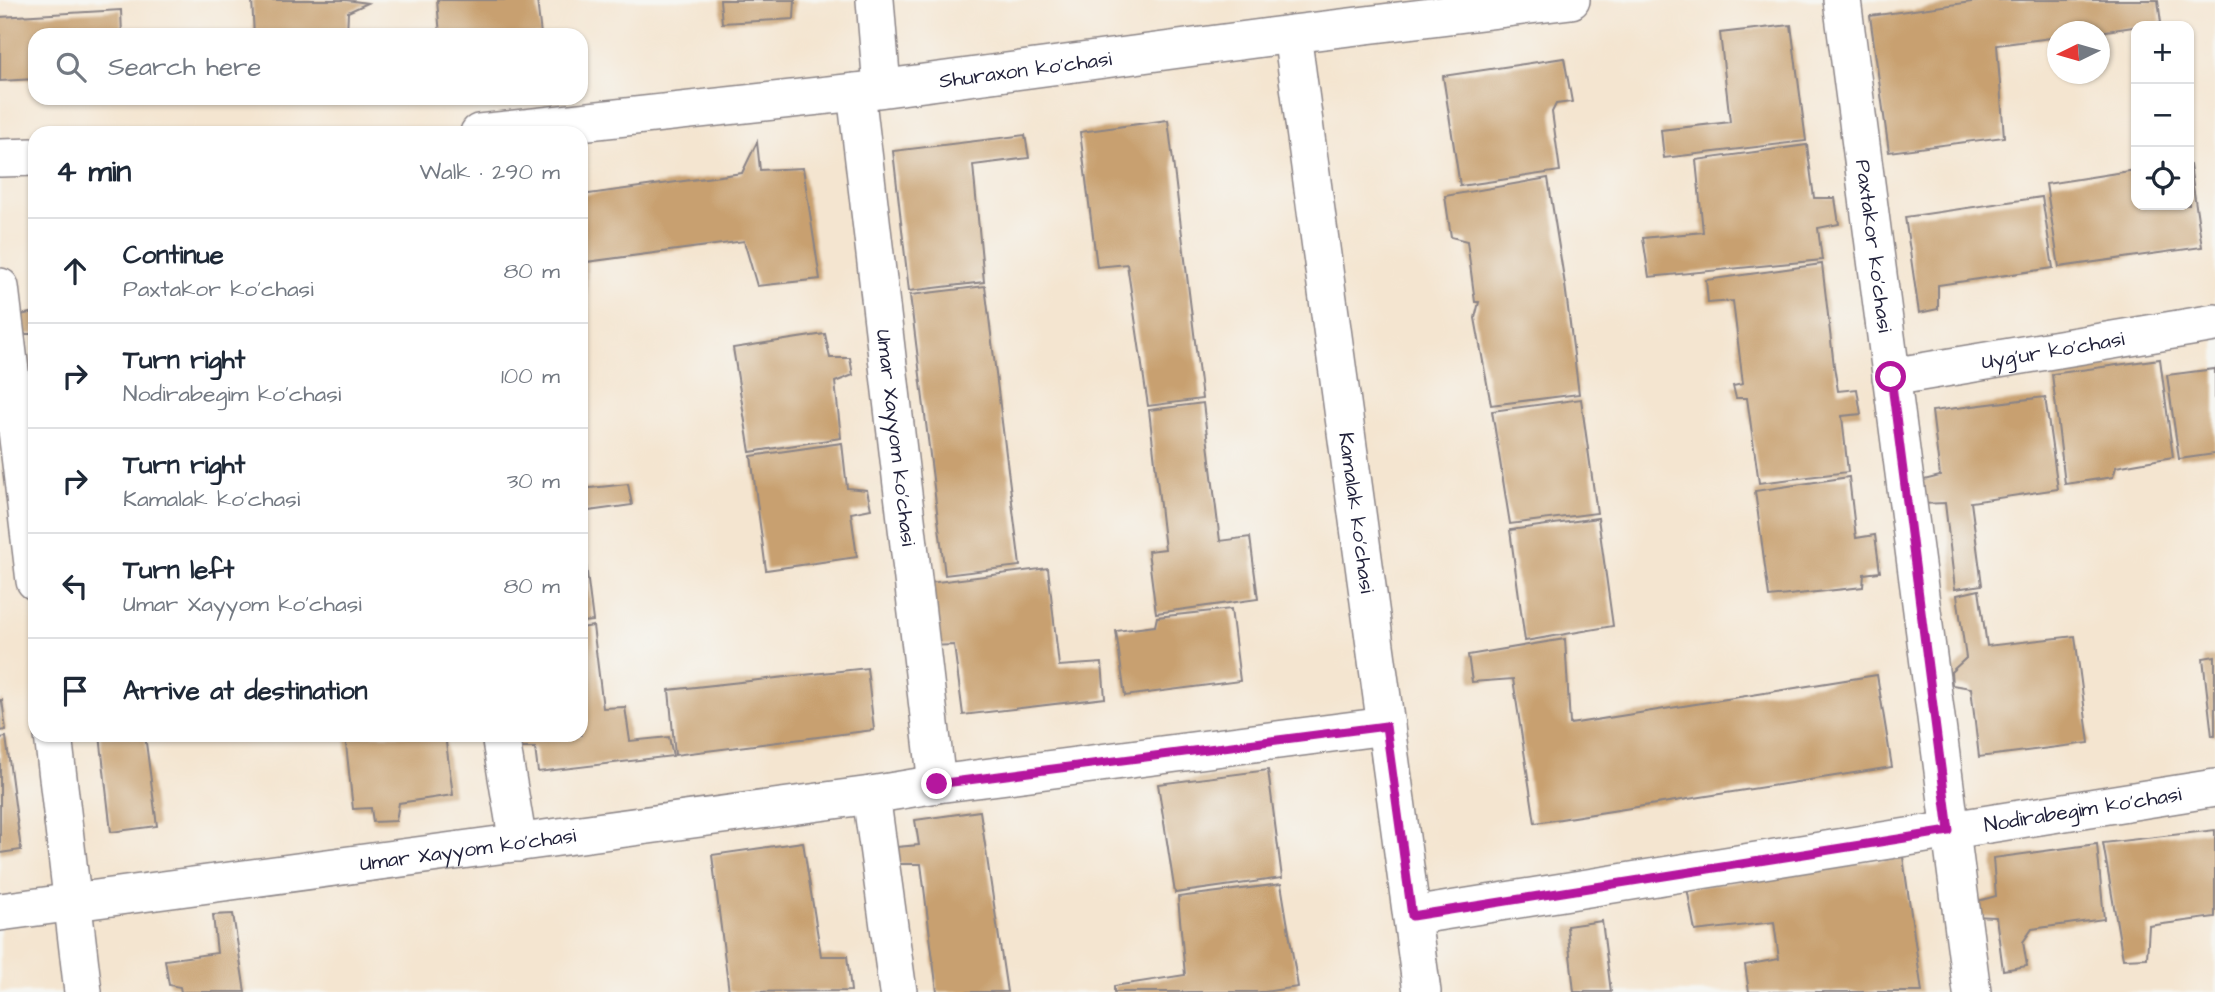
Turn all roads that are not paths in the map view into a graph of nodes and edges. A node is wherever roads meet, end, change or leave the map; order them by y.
1 (874, 0) edge
2 (1571, 0) edge
3 (1842, 0) edge
4 (1292, 34) junction
5 (869, 90) junction
6 (542, 126) edge
7 (28, 157) edge
8 (0, 158) edge
9 (0, 287) edge
10 (2215, 323) edge
11 (1891, 377) junction
12 (28, 522) edge
13 (1386, 726) junction
14 (54, 742) edge
15 (501, 742) edge
16 (937, 784) junction
17 (2215, 788) edge
18 (871, 795) junction
19 (1949, 831) junction
20 (518, 843) junction
21 (73, 902) junction
22 (0, 912) edge
23 (1412, 916) junction
24 (83, 992) edge
25 (898, 992) edge
26 (1422, 992) edge
27 (1972, 992) edge

1 - 5 street, Umar Xayyom ko'chasi
2 - 4 street, Shuraxon ko'chasi
3 - 11 street, Paxtakor ko'chasi
4 - 5 street, Shuraxon ko'chasi
4 - 13 street, Kamalak ko'chasi
5 - 6 street, Shuraxon ko'chasi
5 - 16 street, Umar Xayyom ko'chasi
7 - 8 street
9 - 12 street
10 - 11 street, Uyg'ur ko'chasi
11 - 19 street, Paxtakor ko'chasi
13 - 16 street, Umar Xayyom ko'chasi
13 - 23 street, Kamalak ko'chasi
14 - 21 street
15 - 20 street
16 - 18 street, Umar Xayyom ko'chasi
17 - 19 street, Nodirabegim ko'chasi
18 - 20 street, Umar Xayyom ko'chasi
18 - 25 street
19 - 23 street, Nodirabegim ko'chasi
19 - 27 street, Paxtakor ko'chasi
20 - 21 street, Umar Xayyom ko'chasi
21 - 22 street, Umar Xayyom ko'chasi
21 - 24 street
23 - 26 street, Kamalak ko'chasi

